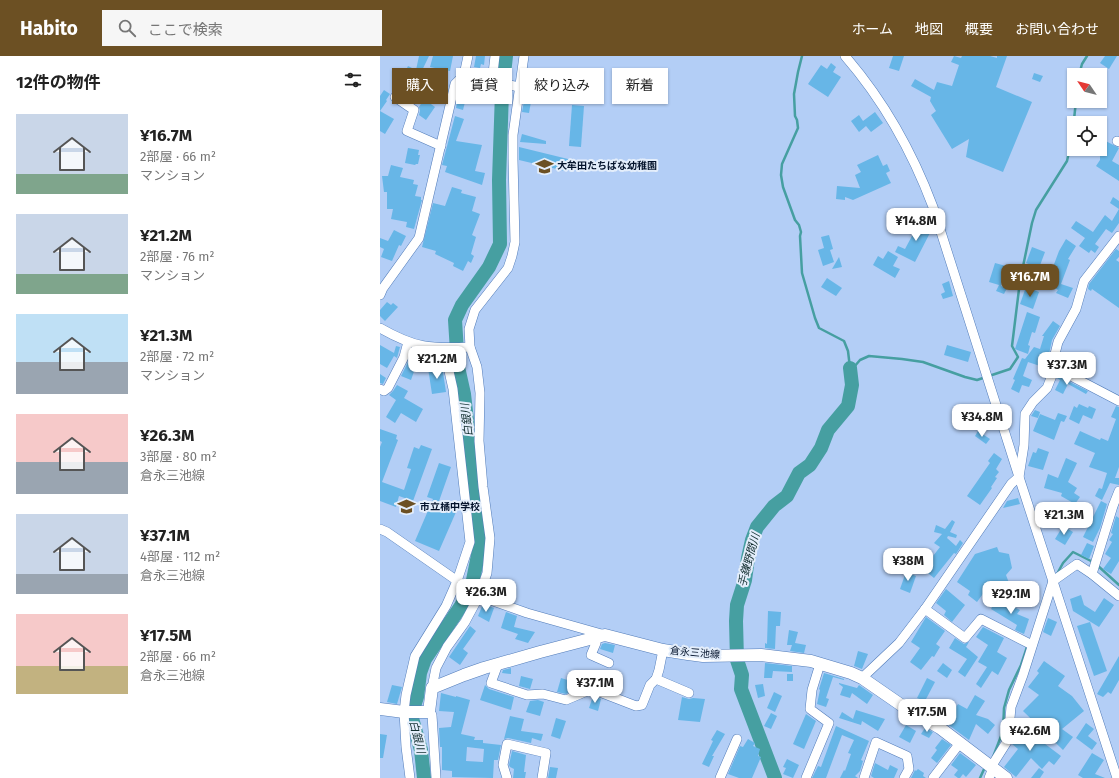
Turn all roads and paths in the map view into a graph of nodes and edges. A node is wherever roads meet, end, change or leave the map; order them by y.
1 (468, 56) edge
2 (495, 56) edge
3 (524, 56) edge
4 (845, 56) edge
5 (465, 68) edge
6 (495, 68) edge
7 (456, 83) edge
8 (512, 86) edge
9 (519, 87) junction
10 (405, 104) edge
11 (441, 146) junction
12 (1119, 236) edge
13 (380, 295) edge
14 (380, 328) edge
15 (408, 342) junction
16 (467, 347) junction
17 (446, 348) junction
18 (1052, 366) junction
19 (380, 389) edge
20 (1119, 401) edge
21 (1019, 477) junction
22 (1119, 491) edge
23 (380, 529) edge
24 (1092, 574) junction
25 (457, 581) junction
26 (1053, 581) junction
27 (479, 596) junction
28 (1119, 596) edge
29 (925, 609) junction
30 (601, 636) junction
31 (1032, 645) junction
32 (664, 650) junction
33 (610, 663) dead end
34 (498, 664) junction
35 (820, 664) junction
36 (862, 678) junction
37 (656, 679) junction
38 (432, 688) junction
39 (689, 693) dead end
40 (380, 709) edge
41 (404, 712) junction
42 (429, 712) junction
43 (737, 739) dead end
44 (960, 743) junction
45 (991, 771) edge
46 (410, 778) edge
47 (436, 778) edge
48 (507, 778) edge
49 (542, 778) edge
50 (721, 778) edge
51 (806, 778) edge
52 (864, 778) edge
53 (904, 778) edge
54 (932, 778) edge
55 (1006, 778) edge
56 (1117, 778) edge

1 - 5 street
2 - 6 street
3 - 9 street
4 - 21 street
7 - 11 street
8 - 9 street
9 - 16 street
10 - 11 street
11 - 13 street
12 - 18 street
14 - 15 street
15 - 17 street
15 - 19 street
16 - 17 street
16 - 27 street
17 - 25 street
18 - 20 street
18 - 21 street
21 - 26 street
21 - 29 street
22 - 24 street
23 - 25 street
24 - 26 street
24 - 28 street
25 - 27 street
25 - 41 street
26 - 31 street
26 - 56 street
27 - 30 street
27 - 38 street
29 - 31 street
29 - 36 street
30 - 32 main road, 倉永三池線
30 - 33 street
30 - 34 main road, 倉永三池線
31 - 45 street
32 - 35 main road, 倉永三池線
32 - 37 street
34 - 37 street
34 - 38 main road, 倉永三池線
35 - 36 main road, 倉永三池線
35 - 51 street
36 - 44 main road, 倉永三池線
37 - 39 street
38 - 42 main road
40 - 41 main road
41 - 42 main road
41 - 46 street
42 - 47 street
43 - 50 street
44 - 45 main road, 倉永三池線
44 - 54 street
45 - 55 main road, 倉永三池線
48 - 49 street
52 - 53 street

